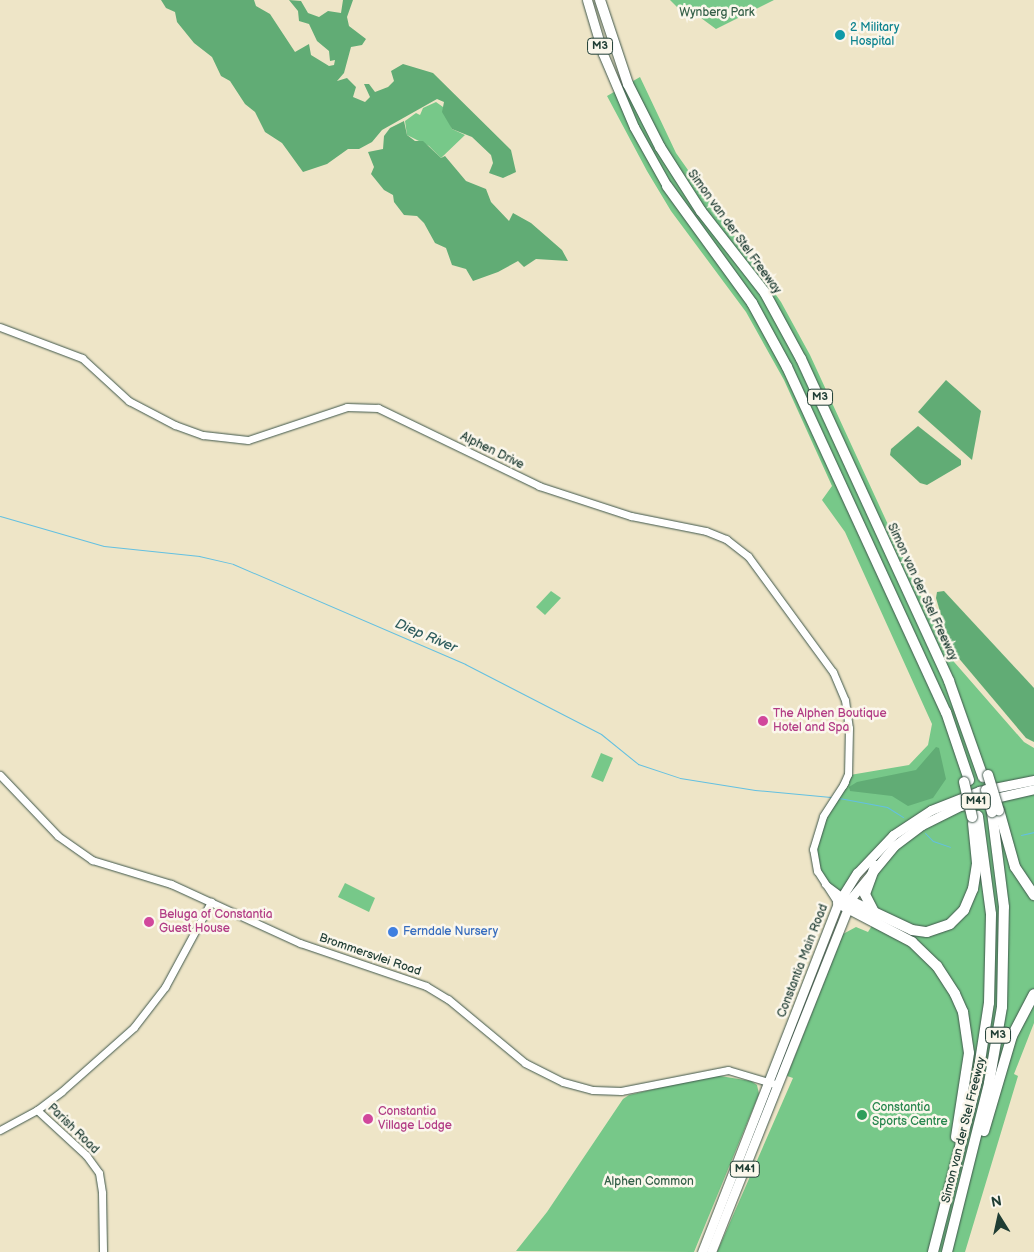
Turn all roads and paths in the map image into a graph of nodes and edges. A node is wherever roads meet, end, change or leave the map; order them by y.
1 (587, 0) edge
2 (600, 0) edge
3 (667, 186) joint
4 (0, 326) edge
5 (0, 774) edge
6 (1034, 780) edge
7 (1034, 789) edge
8 (995, 811) junction
9 (975, 816) junction
10 (875, 866) junction
11 (1034, 895) edge
12 (211, 902) junction
13 (844, 902) junction
14 (878, 916) junction
15 (1034, 994) edge
16 (774, 1083) junction
17 (37, 1110) junction
18 (0, 1130) edge
19 (964, 1185) junction
20 (945, 1202) junction
21 (102, 1252) edge
22 (702, 1252) edge
23 (711, 1252) edge
24 (933, 1252) edge
25 (947, 1252) edge

1 - 3 main road, M3
2 - 8 highway, Simon van der Stel Freeway / M3, bridge
3 - 9 highway, M3, bridge
4 - 13 street, Alphen Drive
5 - 12 street, Brommersvlei Road
6 - 13 main road, Constantia Main Road / M41
7 - 10 main road, Constantia Main Road / M41
8 - 11 highway
8 - 19 highway, Simon van der Stel Freeway / M3
9 - 14 highway
9 - 20 highway, Simon van der Stel Freeway / M3
10 - 13 main road, Constantia Main Road / M41
10 - 14 highway
12 - 16 street, Brommersvlei Road
12 - 17 street
13 - 14 highway
13 - 16 main road, Constantia Main Road / M41
13 - 20 highway
15 - 19 highway
16 - 22 main road, Constantia Main Road / M41
16 - 23 main road, Constantia Main Road / M41
17 - 18 street
17 - 21 street, Parish Road
19 - 25 highway, Simon van der Stel Freeway / M3
20 - 24 highway, Simon van der Stel Freeway / M3

